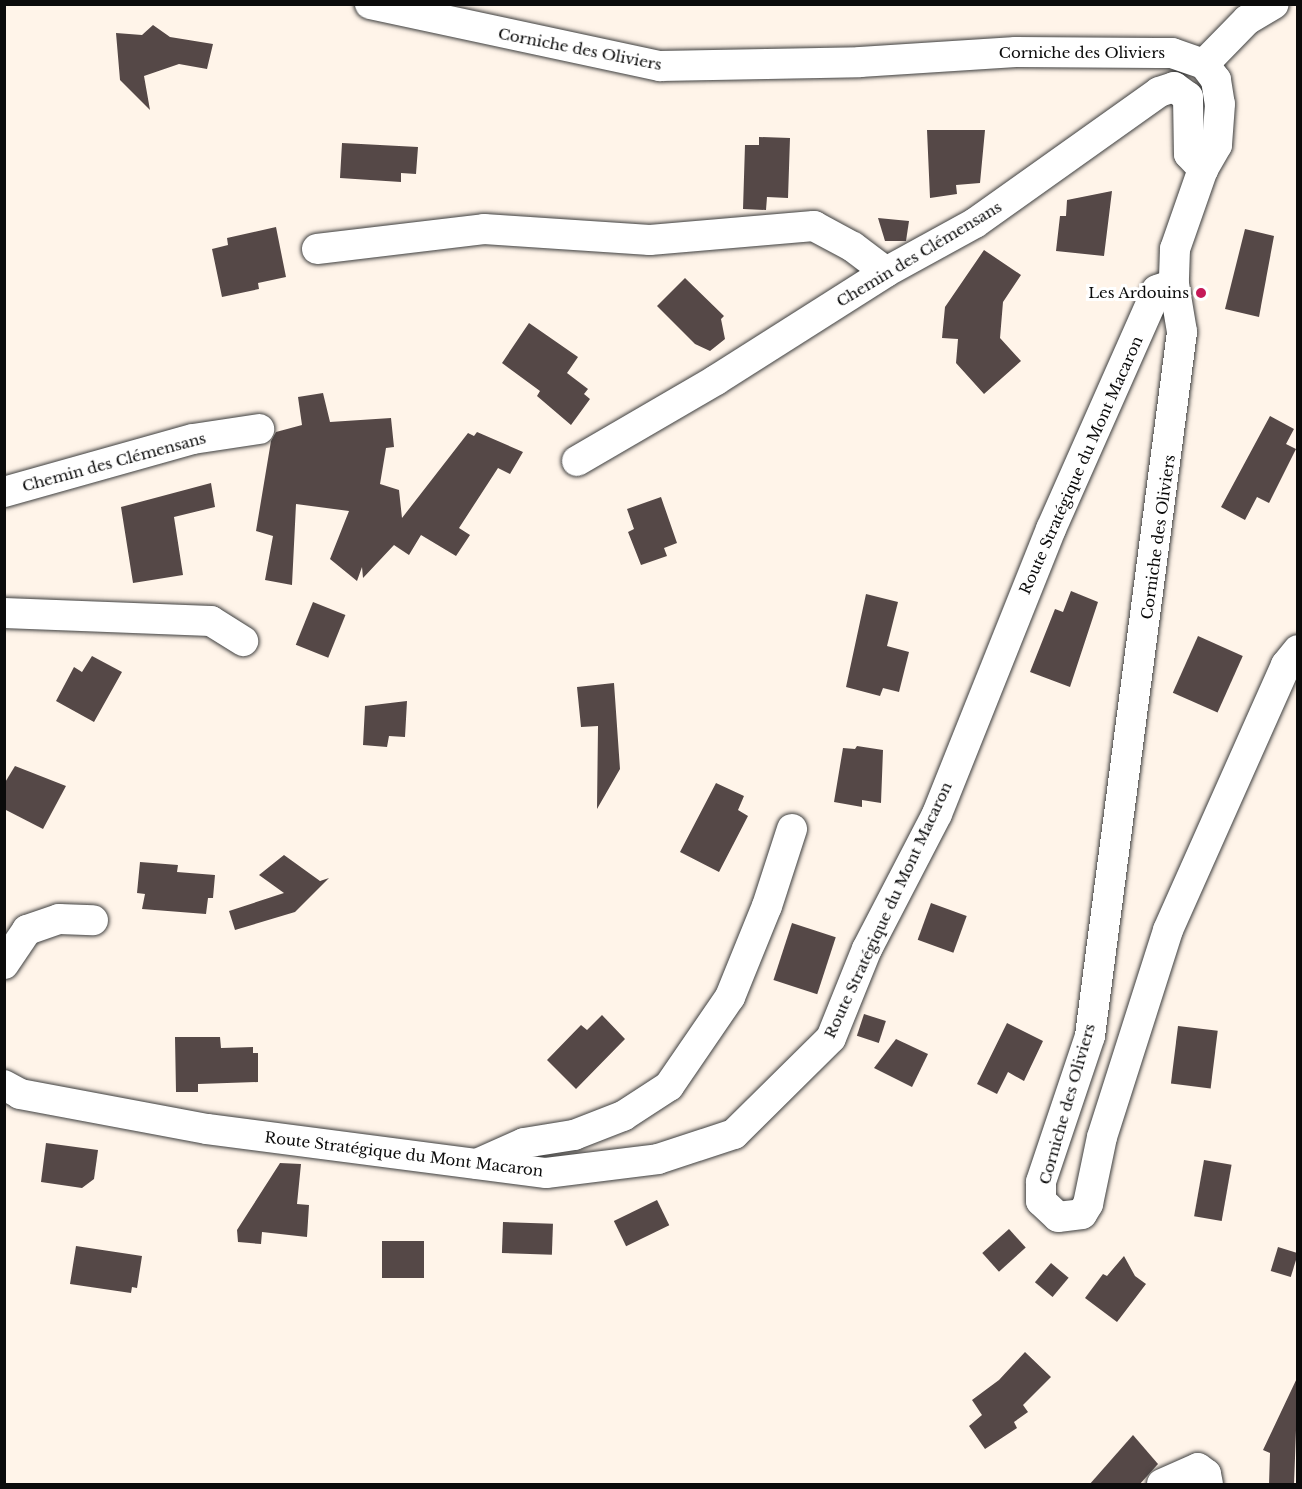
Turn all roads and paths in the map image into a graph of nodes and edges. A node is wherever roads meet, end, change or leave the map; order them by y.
1 (370, 4) edge
2 (1274, 4) edge
3 (1204, 64) junction
4 (1203, 169) junction
5 (317, 249) dead end
6 (886, 272) junction
7 (1174, 284) junction
8 (259, 429) dead end
9 (577, 461) dead end
10 (4, 492) edge
11 (4, 613) edge
12 (243, 641) dead end
13 (1298, 650) edge
14 (792, 829) dead end
15 (93, 920) dead end
16 (4, 964) edge
17 (4, 1085) edge
18 (477, 1164) junction
19 (1162, 1485) edge
20 (1208, 1485) edge

1 - 3 street, Corniche des Oliviers
2 - 3 street
3 - 4 street, Corniche des Oliviers
4 - 6 street, Chemin des Clémensans
4 - 7 street, Corniche des Oliviers
5 - 6 street
6 - 9 street, Chemin des Clémensans
7 - 13 street, Corniche des Oliviers
7 - 18 street, Route Stratégique du Mont Macaron
8 - 10 street, Chemin des Clémensans
11 - 12 street
14 - 18 street
15 - 16 street
17 - 18 street, Route Stratégique du Mont Macaron
19 - 20 street

